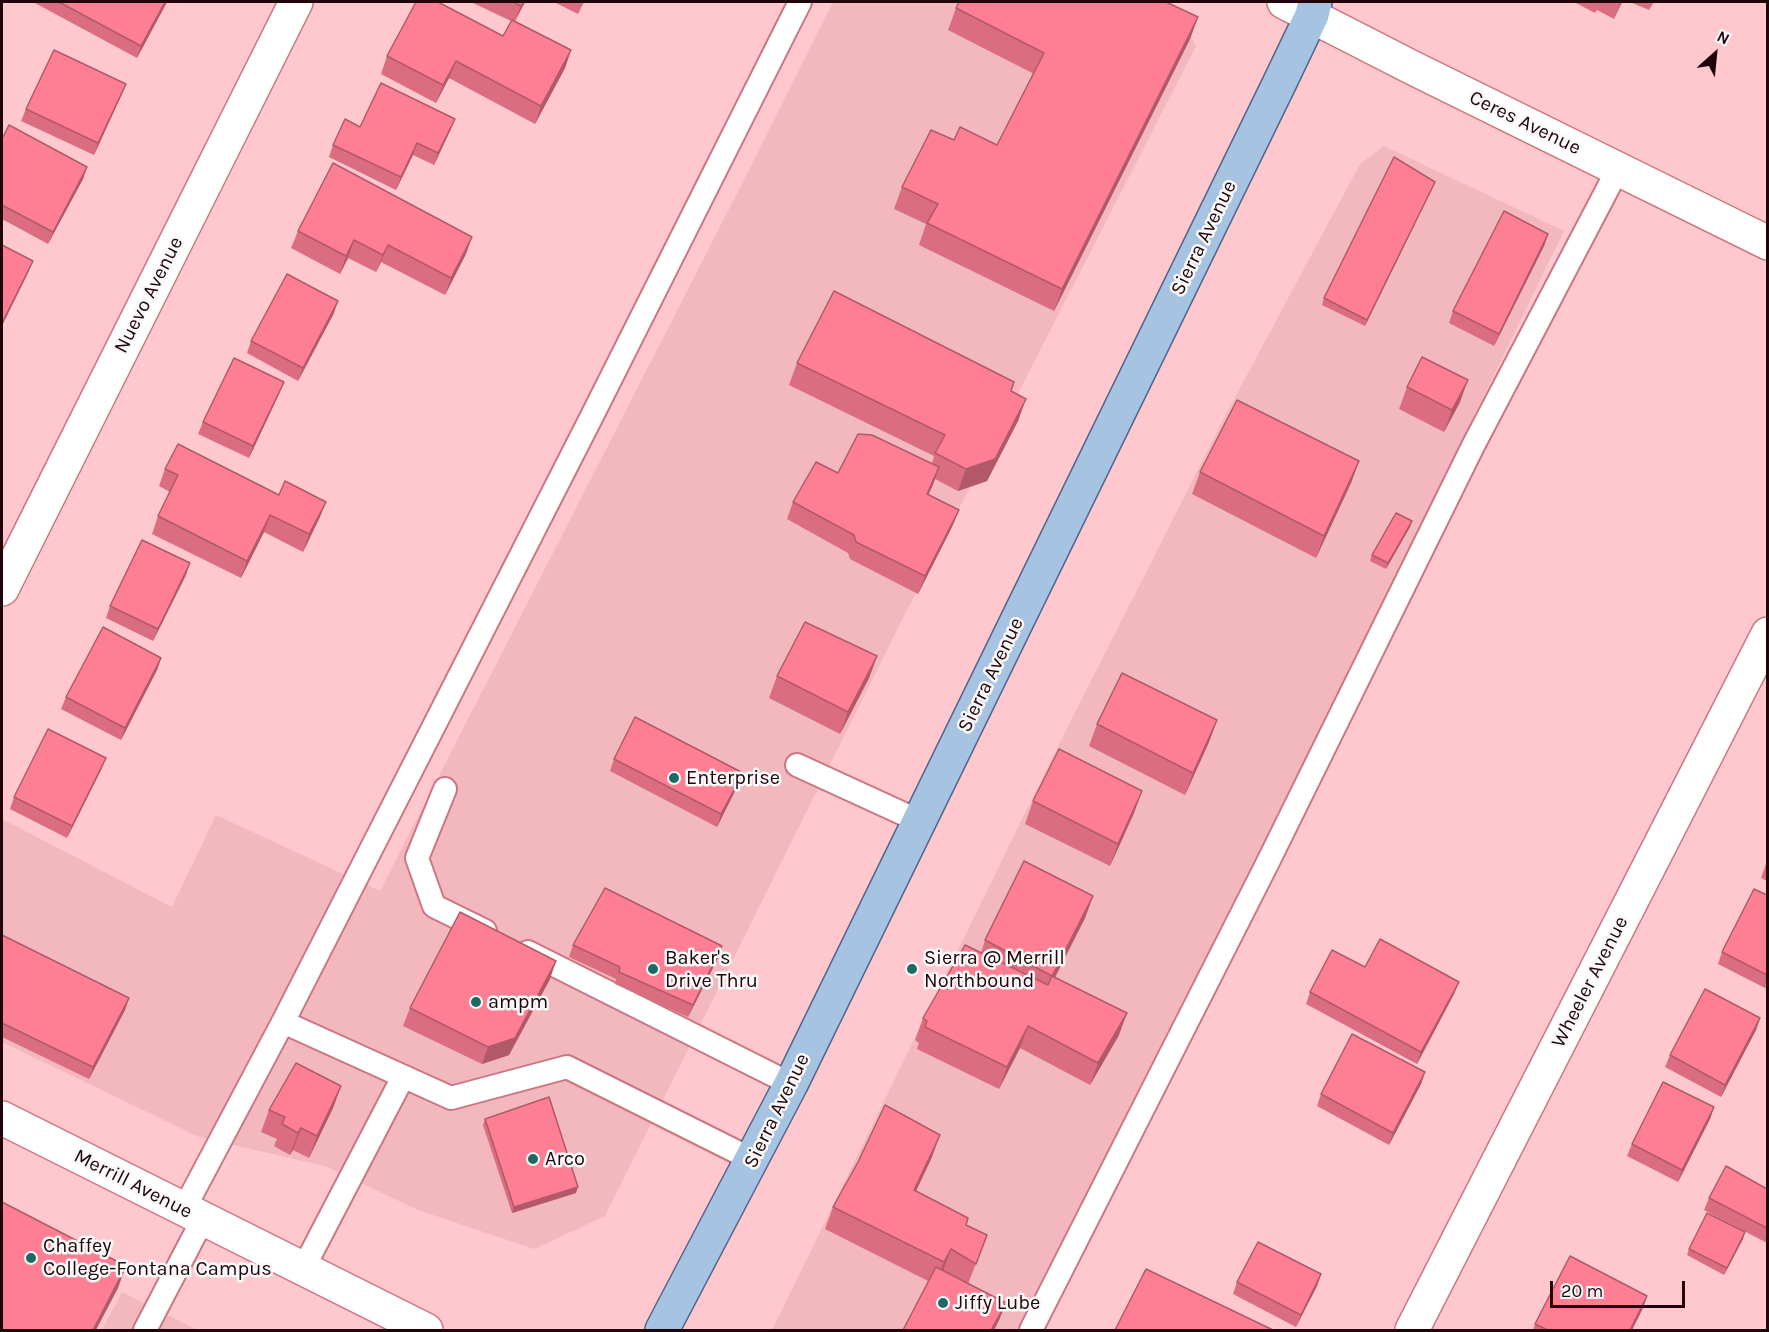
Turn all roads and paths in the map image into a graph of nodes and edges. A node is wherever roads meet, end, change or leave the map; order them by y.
1 (296, 2) edge
2 (800, 2) edge
3 (1310, 5) edge
4 (1618, 169) junction
5 (1767, 243) edge
6 (2, 589) edge
7 (1767, 634) edge
8 (797, 765) dead end
9 (445, 789) dead end
10 (919, 821) junction
11 (283, 1022) junction
12 (403, 1077) junction
13 (791, 1084) junction
14 (2, 1118) edge
15 (753, 1160) junction
16 (193, 1214) junction
17 (303, 1269) junction
18 (145, 1330) edge
19 (426, 1330) edge
20 (662, 1330) edge
21 (1031, 1330) edge
22 (1413, 1330) edge

1 - 6 street, Nuevo Avenue
2 - 11 lane
3 - 4 street, Ceres Avenue
3 - 10 main road, Sierra Avenue
4 - 5 street, Ceres Avenue
4 - 21 lane
7 - 22 street, Wheeler Avenue
8 - 10 lane
9 - 13 lane
10 - 13 main road, Sierra Avenue
11 - 12 lane
11 - 16 lane
12 - 15 lane
12 - 17 lane
13 - 15 main road, Sierra Avenue
14 - 16 street, Merrill Avenue
15 - 20 main road, Sierra Avenue
16 - 17 street, Merrill Avenue
16 - 18 lane
17 - 19 street, Merrill Avenue

